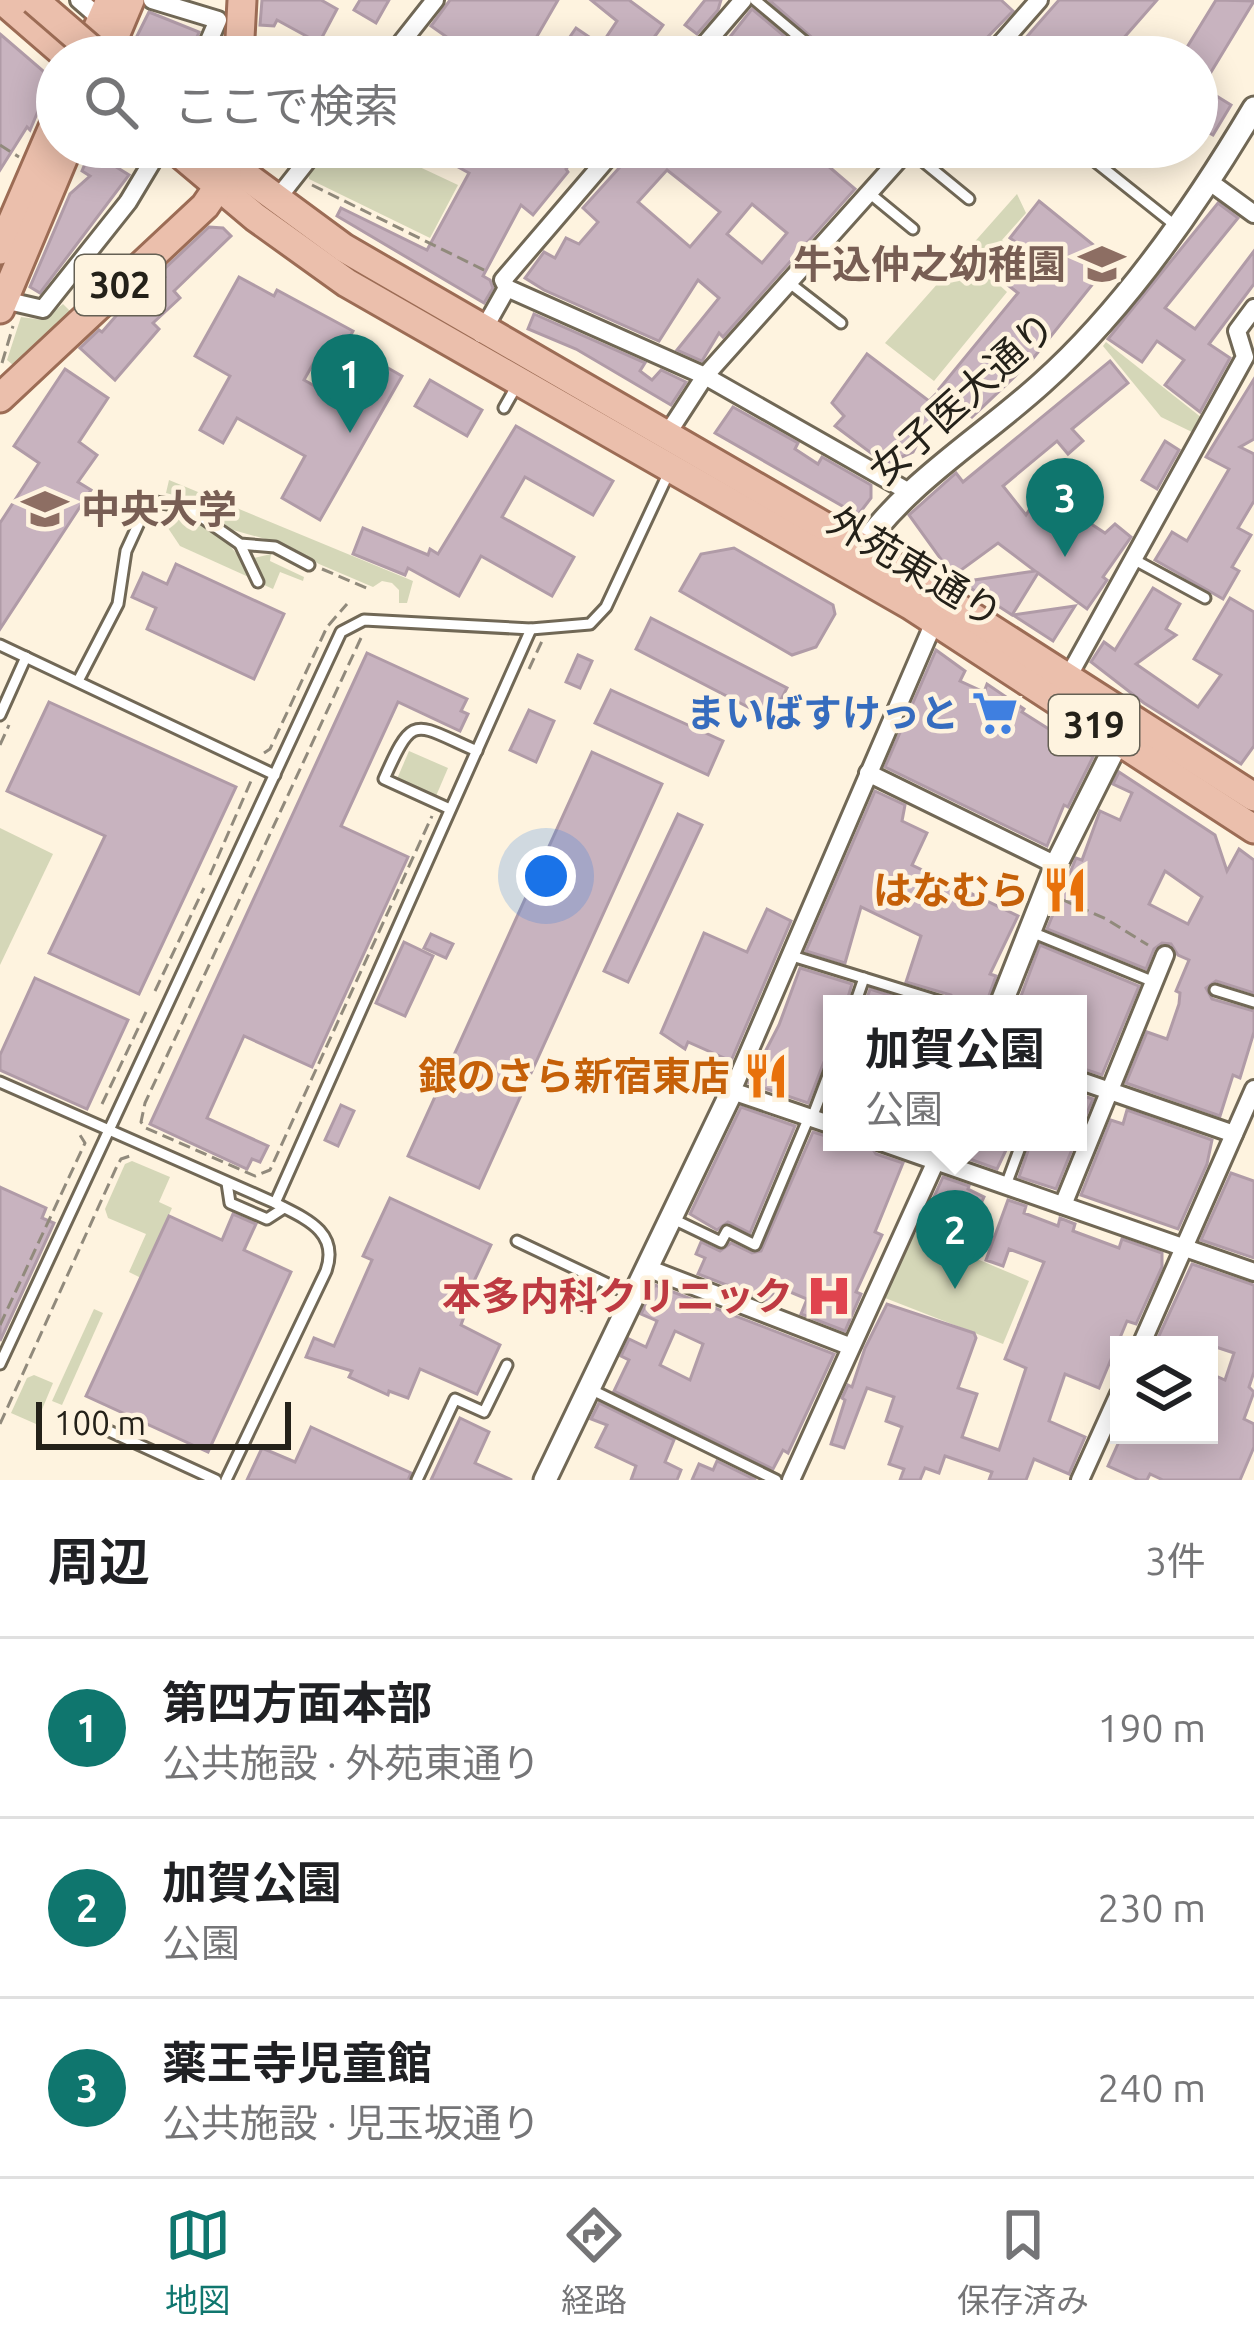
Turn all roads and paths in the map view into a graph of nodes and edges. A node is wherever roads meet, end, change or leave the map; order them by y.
1 (2, 0) edge
2 (34, 0) edge
3 (79, 0) edge
4 (152, 0) edge
5 (435, 0) edge
6 (743, 0) edge
7 (755, 0) edge
8 (1039, 0) edge
9 (116, 3) edge
10 (234, 14) edge
11 (44, 36) edge
12 (78, 36) edge
13 (97, 36) edge
14 (108, 36) edge
15 (407, 36) edge
16 (712, 36) edge
17 (798, 36) edge
18 (1007, 36) edge
19 (1254, 108) edge
20 (0, 145) edge
21 (23, 159) dead end
22 (36, 164) edge
23 (59, 168) edge
24 (154, 168) edge
25 (227, 168) edge
26 (230, 168) edge
27 (233, 168) edge
28 (302, 168) edge
29 (599, 168) edge
30 (890, 168) edge
31 (932, 168) edge
32 (1103, 168) edge
33 (1210, 182) junction
34 (286, 188) junction
35 (868, 192) junction
36 (968, 199) dead end
37 (1254, 214) edge
38 (1177, 227) junction
39 (913, 230) dead end
40 (1, 242) edge
41 (788, 281) junction
42 (505, 284) junction
43 (2, 305) edge
44 (1254, 308) edge
45 (841, 323) dead end
46 (477, 343) junction
47 (1250, 359) edge
48 (525, 371) junction
49 (705, 376) junction
50 (6, 391) edge
51 (504, 408) dead end
52 (662, 455) junction
53 (909, 492) junction
54 (240, 544) junction
55 (855, 559) junction
56 (1133, 559) junction
57 (309, 565) joint
58 (258, 582) dead end
59 (371, 590) dead end
60 (1205, 598) dead end
61 (346, 604) dead end
62 (935, 620) junction
63 (531, 629) junction
64 (370, 632) dead end
65 (542, 640) dead end
66 (0, 645) edge
67 (26, 657) junction
68 (529, 669) dead end
69 (1067, 679) junction
70 (78, 681) junction
71 (0, 715) edge
72 (1123, 730) junction
73 (477, 751) junction
74 (254, 755) dead end
75 (868, 773) junction
76 (247, 774) dead end
77 (275, 775) junction
78 (1248, 785) edge
79 (435, 808) dead end
80 (450, 809) junction
81 (1254, 829) edge
82 (1056, 865) junction
83 (210, 875) dead end
84 (204, 888) dead end
85 (1044, 892) junction
86 (1029, 932) junction
87 (789, 955) junction
88 (1165, 956) joint
89 (864, 979) junction
90 (1154, 982) junction
91 (1215, 989) dead end
92 (155, 992) dead end
93 (858, 995) edge
94 (918, 995) edge
95 (1004, 995) edge
96 (1254, 1002) edge
97 (146, 1012) dead end
98 (0, 1082) edge
99 (1087, 1083) edge
100 (823, 1088) edge
101 (1254, 1089) edge
102 (732, 1091) junction
103 (1109, 1091) junction
104 (102, 1104) dead end
105 (811, 1118) junction
106 (823, 1122) edge
107 (109, 1130) junction
108 (80, 1133) dead end
109 (1234, 1134) junction
110 (1087, 1146) edge
111 (1019, 1151) edge
112 (1085, 1151) edge
113 (940, 1152) edge
114 (134, 1155) dead end
115 (226, 1183) junction
116 (1006, 1185) junction
117 (279, 1205) junction
118 (1063, 1205) junction
119 (671, 1218) junction
120 (517, 1241) dead end
121 (1185, 1247) junction
122 (647, 1268) junction
123 (1254, 1272) edge
124 (597, 1279) junction
125 (633, 1296) junction
126 (584, 1305) dead end
127 (0, 1325) edge
128 (1145, 1336) edge
129 (849, 1346) junction
130 (0, 1364) edge
131 (507, 1365) dead end
132 (589, 1388) junction
133 (1110, 1414) edge
134 (0, 1424) edge
135 (106, 1430) dead end
136 (216, 1480) edge
137 (226, 1480) edge
138 (417, 1480) edge
139 (545, 1480) edge
140 (776, 1480) edge
141 (791, 1480) edge
142 (1080, 1480) edge

1 - 11 main road
2 - 12 main road, bridge
3 - 9 street
4 - 10 street
5 - 15 street
6 - 16 street
7 - 17 lane
8 - 18 street
9 - 13 main road
9 - 14 main road
19 - 33 street, 女子医大通り
20 - 21 path
22 - 40 main road
23 - 43 main road, 302
24 - 43 street
25 - 50 main road, 302
26 - 46 main road, 外苑東通り / 319
27 - 34 main road, 外苑東通り / 319
28 - 34 street
29 - 42 street
30 - 35 street
31 - 36 lane
32 - 38 lane
33 - 37 street
33 - 38 street, 女子医大通り
34 - 42 path
34 - 46 main road, 外苑東通り / 319
35 - 39 lane
35 - 41 street
38 - 53 street, 女子医大通り
41 - 45 lane
41 - 49 street
42 - 46 street
42 - 49 street
44 - 47 street
46 - 48 main road, 外苑東通り / 319
47 - 56 street
48 - 51 lane
48 - 52 main road, 外苑東通り / 319
49 - 52 street
49 - 53 street
52 - 55 main road, 外苑東通り / 319
52 - 63 lane
53 - 55 street, 女子医大通り
54 - 57 lane
54 - 58 lane
54 - 70 lane
55 - 62 main road, 外苑東通り / 319
55 - 69 main road, 外苑東通り / 319
56 - 60 lane
56 - 69 street
57 - 59 path
61 - 74 path
62 - 72 main road, 外苑東通り / 319
62 - 75 street
63 - 73 lane
63 - 77 lane
64 - 79 path
65 - 68 path
66 - 67 lane
67 - 70 lane
67 - 71 lane
69 - 72 main road, 外苑東通り / 319
70 - 77 lane
72 - 78 main road, 外苑東通り / 319
72 - 81 main road, 外苑東通り / 319
72 - 82 street
73 - 80 lane
73 - 80 lane
75 - 82 street
75 - 87 street
76 - 83 path
77 - 107 lane
80 - 117 lane
82 - 85 street
84 - 92 path
85 - 86 street
85 - 88 path
86 - 90 lane
86 - 95 street
87 - 89 lane
87 - 102 street
88 - 90 street
89 - 93 lane
89 - 94 lane
90 - 103 street
91 - 96 lane
97 - 104 path
98 - 107 lane
99 - 103 street
100 - 105 lane
101 - 109 street
102 - 105 street
102 - 119 street
103 - 109 street
103 - 110 street
105 - 106 street
105 - 119 lane
107 - 115 lane
107 - 130 lane
108 - 127 path
109 - 121 street
111 - 116 lane
112 - 118 street
113 - 116 street
113 - 129 street
114 - 134 path
115 - 117 lane
115 - 117 lane
116 - 118 street
117 - 137 lane
118 - 121 street
119 - 122 street
120 - 124 lane
121 - 123 street
121 - 128 street
122 - 125 street
122 - 129 street
124 - 125 lane
124 - 126 lane
125 - 132 street
129 - 141 street
131 - 138 lane
132 - 139 street
132 - 140 lane
133 - 142 street
135 - 136 lane

